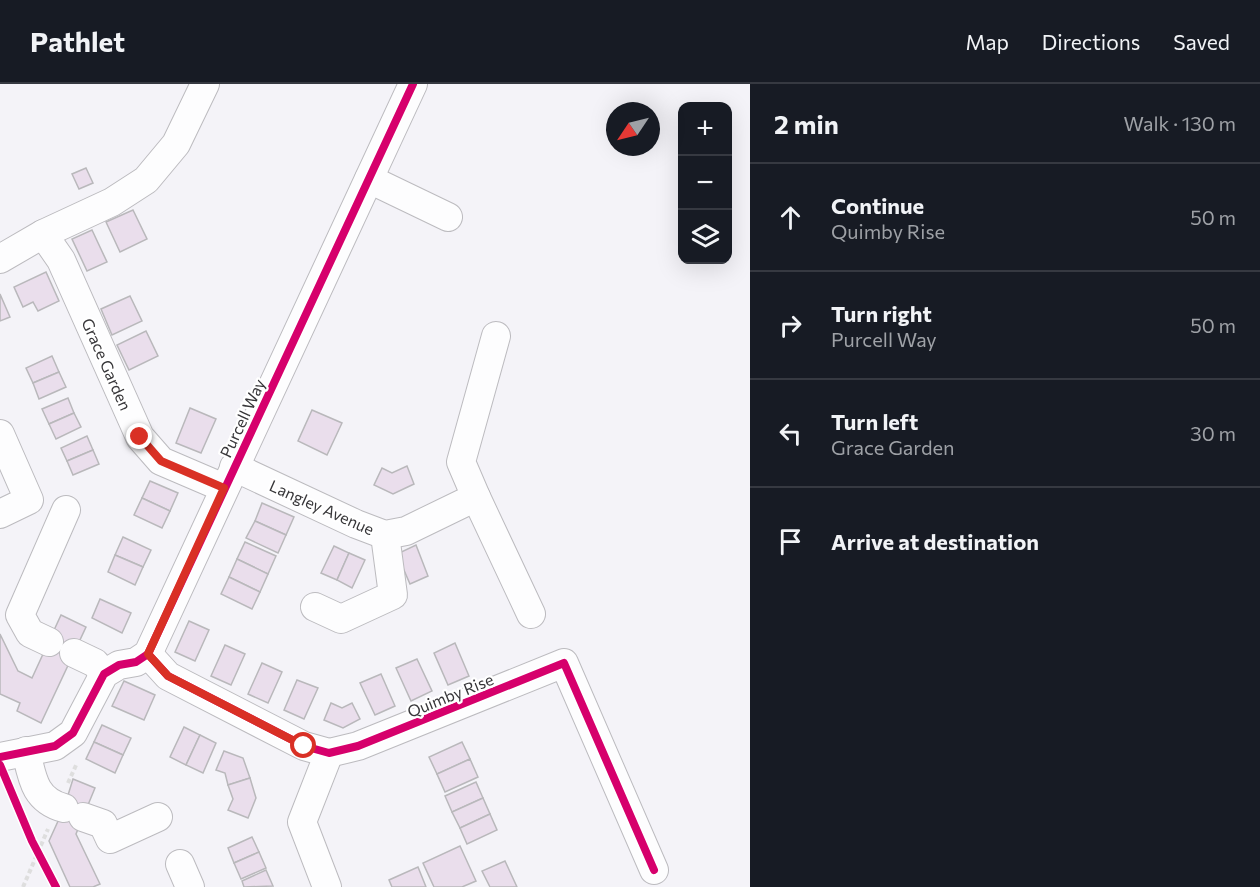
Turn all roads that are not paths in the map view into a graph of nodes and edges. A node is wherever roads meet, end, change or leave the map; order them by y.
1 (205, 84) edge
2 (413, 84) edge
3 (369, 179) junction
4 (448, 217) dead end
5 (43, 234) junction
6 (0, 259) edge
7 (496, 336) dead end
8 (0, 434) edge
9 (229, 478) junction
10 (476, 497) junction
11 (66, 510) dead end
12 (0, 514) edge
13 (385, 535) junction
14 (315, 606) dead end
15 (531, 614) dead end
16 (148, 654) junction
17 (104, 675) junction
18 (329, 753) junction
19 (13, 754) edge
20 (158, 817) dead end
21 (654, 870) dead end
22 (327, 887) edge

1 - 5 street
2 - 3 street, Purcell Way
3 - 4 street
3 - 9 street, Purcell Way
5 - 6 street
5 - 9 street, Grace Garden
7 - 10 street
8 - 12 street
9 - 13 street, Langley Avenue
9 - 16 street, Purcell Way
10 - 13 street, Langley Avenue
10 - 15 street
11 - 17 street
13 - 14 street
16 - 17 street
16 - 18 street
17 - 19 street
18 - 21 street, Quimby Rise
18 - 22 street
19 - 20 street

